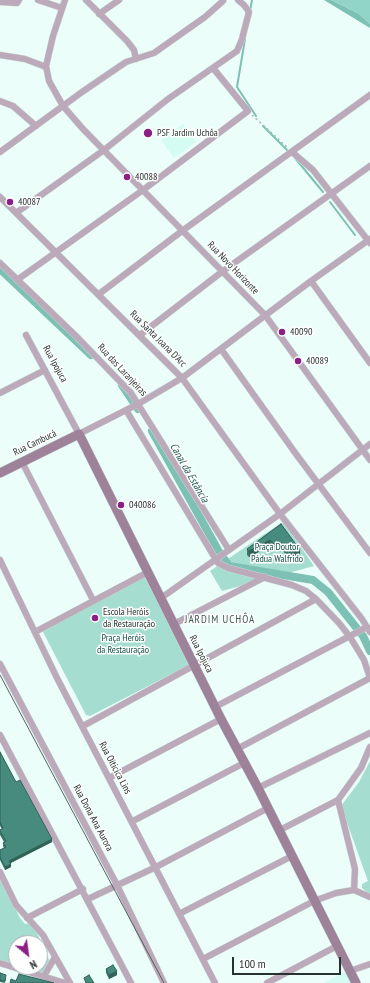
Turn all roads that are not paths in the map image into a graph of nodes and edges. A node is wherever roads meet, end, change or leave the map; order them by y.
1 (19, 0) edge
2 (38, 0) edge
3 (65, 0) edge
4 (86, 0) edge
5 (119, 0) edge
6 (238, 0) edge
7 (223, 1) dead end
8 (0, 2) edge
9 (62, 8) junction
10 (99, 14) junction
11 (0, 55) edge
12 (136, 59) junction
13 (46, 67) junction
14 (213, 68) junction
15 (370, 95) edge
16 (0, 102) edge
17 (63, 106) junction
18 (36, 126) junction
19 (104, 150) junction
20 (0, 152) edge
21 (292, 152) junction
22 (370, 166) edge
23 (143, 190) junction
24 (331, 194) junction
25 (0, 197) edge
26 (16, 213) junction
27 (182, 231) junction
28 (369, 241) edge
29 (56, 252) junction
30 (0, 263) edge
31 (223, 271) junction
32 (17, 280) junction
33 (311, 280) junction
34 (99, 294) junction
35 (264, 315) junction
36 (26, 334) dead end
37 (140, 335) junction
38 (221, 349) junction
39 (370, 363) edge
40 (45, 370) junction
41 (182, 378) junction
42 (0, 393) edge
43 (139, 403) junction
44 (128, 409) junction
45 (80, 434) junction
46 (370, 444) edge
47 (363, 450) junction
48 (370, 460) edge
49 (22, 462) junction
50 (0, 473) edge
51 (320, 484) junction
52 (280, 514) junction
53 (228, 551) junction
54 (370, 552) edge
55 (216, 559) junction
56 (0, 560) edge
57 (148, 572) junction
58 (265, 577) junction
59 (161, 598) junction
60 (316, 599) junction
61 (93, 600) junction
62 (174, 624) junction
63 (367, 629) edge
64 (35, 632) junction
65 (351, 637) junction
66 (0, 664) edge
67 (195, 666) junction
68 (370, 678) edge
69 (215, 707) junction
70 (221, 719) junction
71 (83, 726) junction
72 (370, 733) edge
73 (0, 735) edge
74 (370, 747) edge
75 (237, 749) junction
76 (244, 763) junction
77 (109, 778) junction
78 (258, 788) junction
79 (338, 800) junction
80 (268, 808) junction
81 (132, 821) junction
82 (280, 830) junction
83 (292, 856) junction
84 (156, 867) junction
85 (0, 872) edge
86 (117, 885) junction
87 (83, 889) junction
88 (354, 890) junction
89 (370, 897) edge
90 (88, 899) junction
91 (314, 901) junction
92 (179, 914) junction
93 (27, 918) junction
94 (337, 946) junction
95 (55, 957) junction
96 (203, 960) junction
97 (0, 963) edge
98 (370, 964) edge
99 (350, 971) junction
100 (44, 976) junction
101 (65, 983) edge
102 (70, 983) edge
103 (131, 983) edge
104 (164, 983) edge
105 (215, 983) edge
106 (267, 983) edge
107 (356, 983) edge

1 - 8 street
2 - 9 street
3 - 9 street
4 - 10 street
5 - 10 street
6 - 14 street
7 - 12 street
9 - 13 street
10 - 12 street
11 - 13 street
12 - 17 street
13 - 17 street, Rua Novo Horizonte
14 - 19 street
14 - 23 street
15 - 21 street
16 - 18 street
17 - 18 street
17 - 19 street, Rua Novo Horizonte
18 - 20 street
19 - 23 street, Rua Novo Horizonte
19 - 26 street
21 - 24 street
21 - 27 street
22 - 24 street
23 - 27 street, Rua Novo Horizonte
23 - 29 street
24 - 28 street
24 - 31 street
25 - 26 street, Rua Santa Joana D'Arc
26 - 29 street, Rua Santa Joana D'Arc
27 - 31 street, Rua Novo Horizonte
27 - 34 street
28 - 33 street
29 - 32 street
29 - 34 street, Rua Santa Joana D'Arc
30 - 32 street, Rua das Laranjeiras
31 - 35 street, Rua Novo Horizonte
31 - 37 street
32 - 43 street, Rua das Laranjeiras
33 - 35 street
33 - 39 street
34 - 37 street, Rua Santa Joana D'Arc
35 - 38 street
35 - 47 street, Rua Novo Horizonte
36 - 40 street, Rua Ipojuca
37 - 41 street, Rua Santa Joana D'Arc
38 - 41 street
38 - 51 street
40 - 42 street
40 - 45 street, Rua Ipojuca
41 - 43 street
41 - 52 street, Rua Santa Joana D'Arc
43 - 44 street
43 - 53 street, Rua das Laranjeiras
44 - 45 street
44 - 55 street
45 - 49 main road, Rua Cambucá
45 - 57 main road, Rua Ipojuca
46 - 47 street
47 - 48 street, Rua Novo Horizonte
47 - 51 street
49 - 50 main road, Rua Cambucá
49 - 61 street
51 - 52 street
51 - 54 street
52 - 53 street
52 - 63 street, Rua Santa Joana D'Arc
53 - 55 street
55 - 58 street
55 - 59 street
56 - 64 street, Rua Oiticica Lins
57 - 59 main road, Rua Ipojuca
57 - 61 street
58 - 60 street
58 - 62 street
59 - 62 main road, Rua Ipojuca
60 - 65 street
60 - 67 street
61 - 64 street
62 - 67 main road, Rua Ipojuca
63 - 65 street
64 - 71 street, Rua Oiticica Lins
65 - 68 street
65 - 69 street
66 - 86 street, Rua Dona Ana Aurora
67 - 69 main road, Rua Ipojuca
67 - 71 street
68 - 75 street
69 - 70 main road, Rua Ipojuca
70 - 75 main road, Rua Ipojuca
70 - 77 street
71 - 77 street, Rua Oiticica Lins
72 - 78 street
73 - 87 street
74 - 79 street
75 - 76 main road, Rua Ipojuca
76 - 78 main road, Rua Ipojuca
76 - 81 street
77 - 81 street, Rua Oiticica Lins
78 - 80 main road, Rua Ipojuca
79 - 82 street
79 - 88 street
80 - 82 main road, Rua Ipojuca
80 - 84 street
81 - 84 street, Rua Oiticica Lins
82 - 83 main road, Rua Ipojuca
83 - 91 main road, Rua Ipojuca
83 - 92 street
84 - 86 street
84 - 92 street, Rua Oiticica Lins
85 - 93 street
86 - 90 street
86 - 104 street, Rua Dona Ana Aurora
87 - 90 street
87 - 93 street
88 - 89 street
88 - 91 street
90 - 103 street
91 - 94 main road, Rua Ipojuca
91 - 96 street
92 - 96 street, Rua Oiticica Lins
93 - 95 street
94 - 99 main road, Rua Ipojuca
94 - 106 street
95 - 100 street
95 - 102 street
96 - 105 street, Rua Oiticica Lins
97 - 100 street
98 - 99 street
99 - 107 main road, Rua Ipojuca
100 - 101 street

